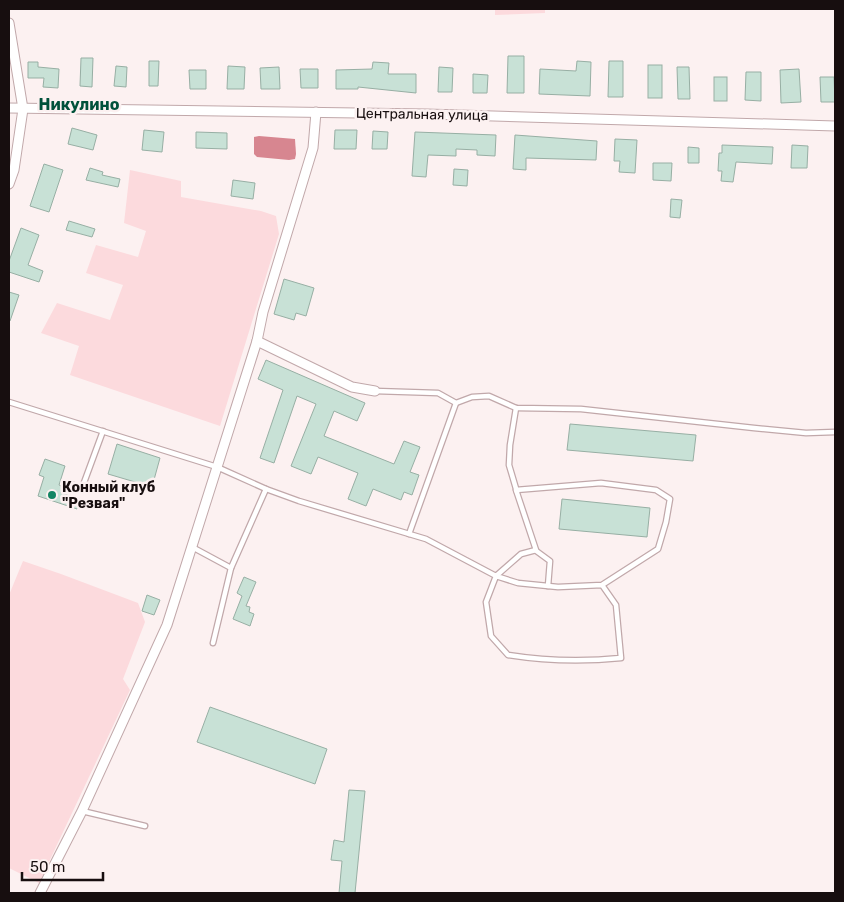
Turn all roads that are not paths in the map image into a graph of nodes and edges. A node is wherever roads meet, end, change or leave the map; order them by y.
1 (9, 23) edge
2 (9, 108) edge
3 (24, 109) junction
4 (316, 112) junction
5 (835, 126) edge
6 (9, 184) edge
7 (257, 341) junction
8 (375, 391) joint
9 (9, 402) edge
10 (456, 403) junction
11 (516, 408) junction
12 (103, 431) junction
13 (835, 432) edge
14 (218, 468) junction
15 (68, 483) dead end
16 (266, 489) junction
17 (516, 490) junction
18 (408, 534) junction
19 (192, 548) junction
20 (536, 550) junction
21 (231, 568) junction
22 (496, 576) junction
23 (602, 585) junction
24 (548, 586) junction
25 (213, 643) dead end
26 (82, 811) junction
27 (145, 826) dead end
28 (40, 893) edge

1 - 3 street
2 - 3 street, Центральная улица
3 - 4 street, Центральная улица
3 - 6 street
4 - 5 street, Центральная улица
4 - 7 street
7 - 8 street
7 - 14 street
8 - 10 lane
9 - 12 lane
10 - 11 lane
10 - 18 lane
11 - 13 lane
11 - 17 lane
12 - 14 lane
12 - 15 lane
14 - 16 lane
14 - 19 street
16 - 18 lane
16 - 21 lane
17 - 20 lane
17 - 23 lane
18 - 22 lane
19 - 21 lane
19 - 26 street
20 - 22 lane
20 - 24 lane
21 - 25 lane
22 - 23 lane
22 - 24 lane
23 - 24 lane
26 - 27 lane
26 - 28 street

